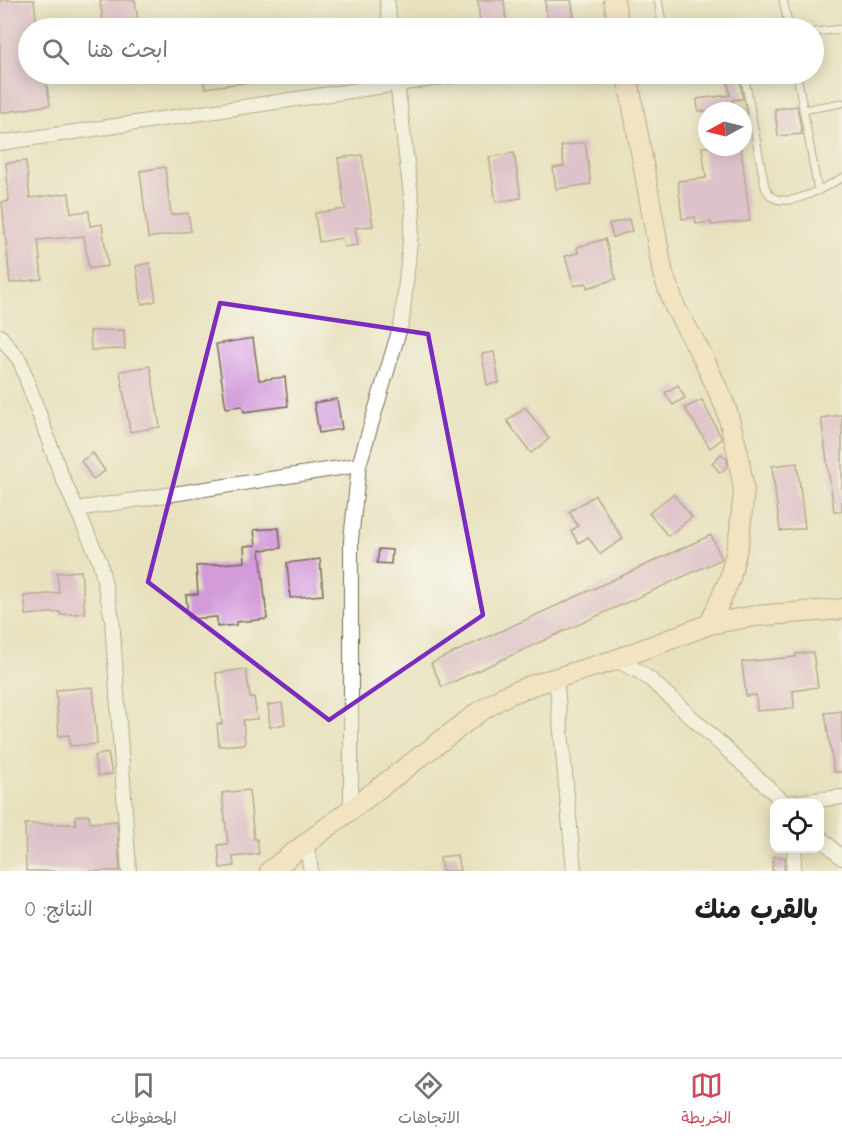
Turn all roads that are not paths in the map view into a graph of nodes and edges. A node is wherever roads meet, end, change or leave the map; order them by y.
1 (387, 0) edge
2 (614, 0) edge
3 (657, 0) edge
4 (783, 0) edge
5 (389, 18) edge
6 (617, 18) edge
7 (661, 18) edge
8 (787, 18) edge
9 (842, 29) edge
10 (824, 31) edge
11 (360, 84) edge
12 (398, 84) edge
13 (629, 84) edge
14 (746, 84) edge
15 (799, 84) edge
16 (842, 103) edge
17 (803, 110) junction
18 (0, 143) edge
19 (842, 178) edge
20 (818, 191) junction
21 (0, 336) edge
22 (359, 465) junction
23 (77, 509) junction
24 (842, 609) edge
25 (710, 624) junction
26 (615, 660) junction
27 (556, 677) junction
28 (842, 797) edge
29 (782, 799) edge
30 (823, 799) edge
31 (351, 808) junction
32 (824, 842) edge
33 (306, 843) junction
34 (795, 853) edge
35 (842, 858) edge
36 (129, 871) edge
37 (270, 871) edge
38 (311, 871) edge
39 (574, 871) edge
40 (793, 871) edge

1 - 5 street
2 - 6 street
3 - 7 lane
4 - 8 lane
9 - 10 lane
11 - 18 street
12 - 22 street
13 - 25 street
14 - 20 lane
15 - 17 lane
16 - 17 lane
17 - 20 lane
19 - 20 lane
21 - 23 street
22 - 23 street
22 - 31 street
23 - 36 street
24 - 25 street
25 - 26 street
26 - 27 street
26 - 29 street
27 - 31 street
27 - 39 street
28 - 30 street
31 - 33 street
32 - 35 street
33 - 37 street
33 - 38 street
34 - 40 street

